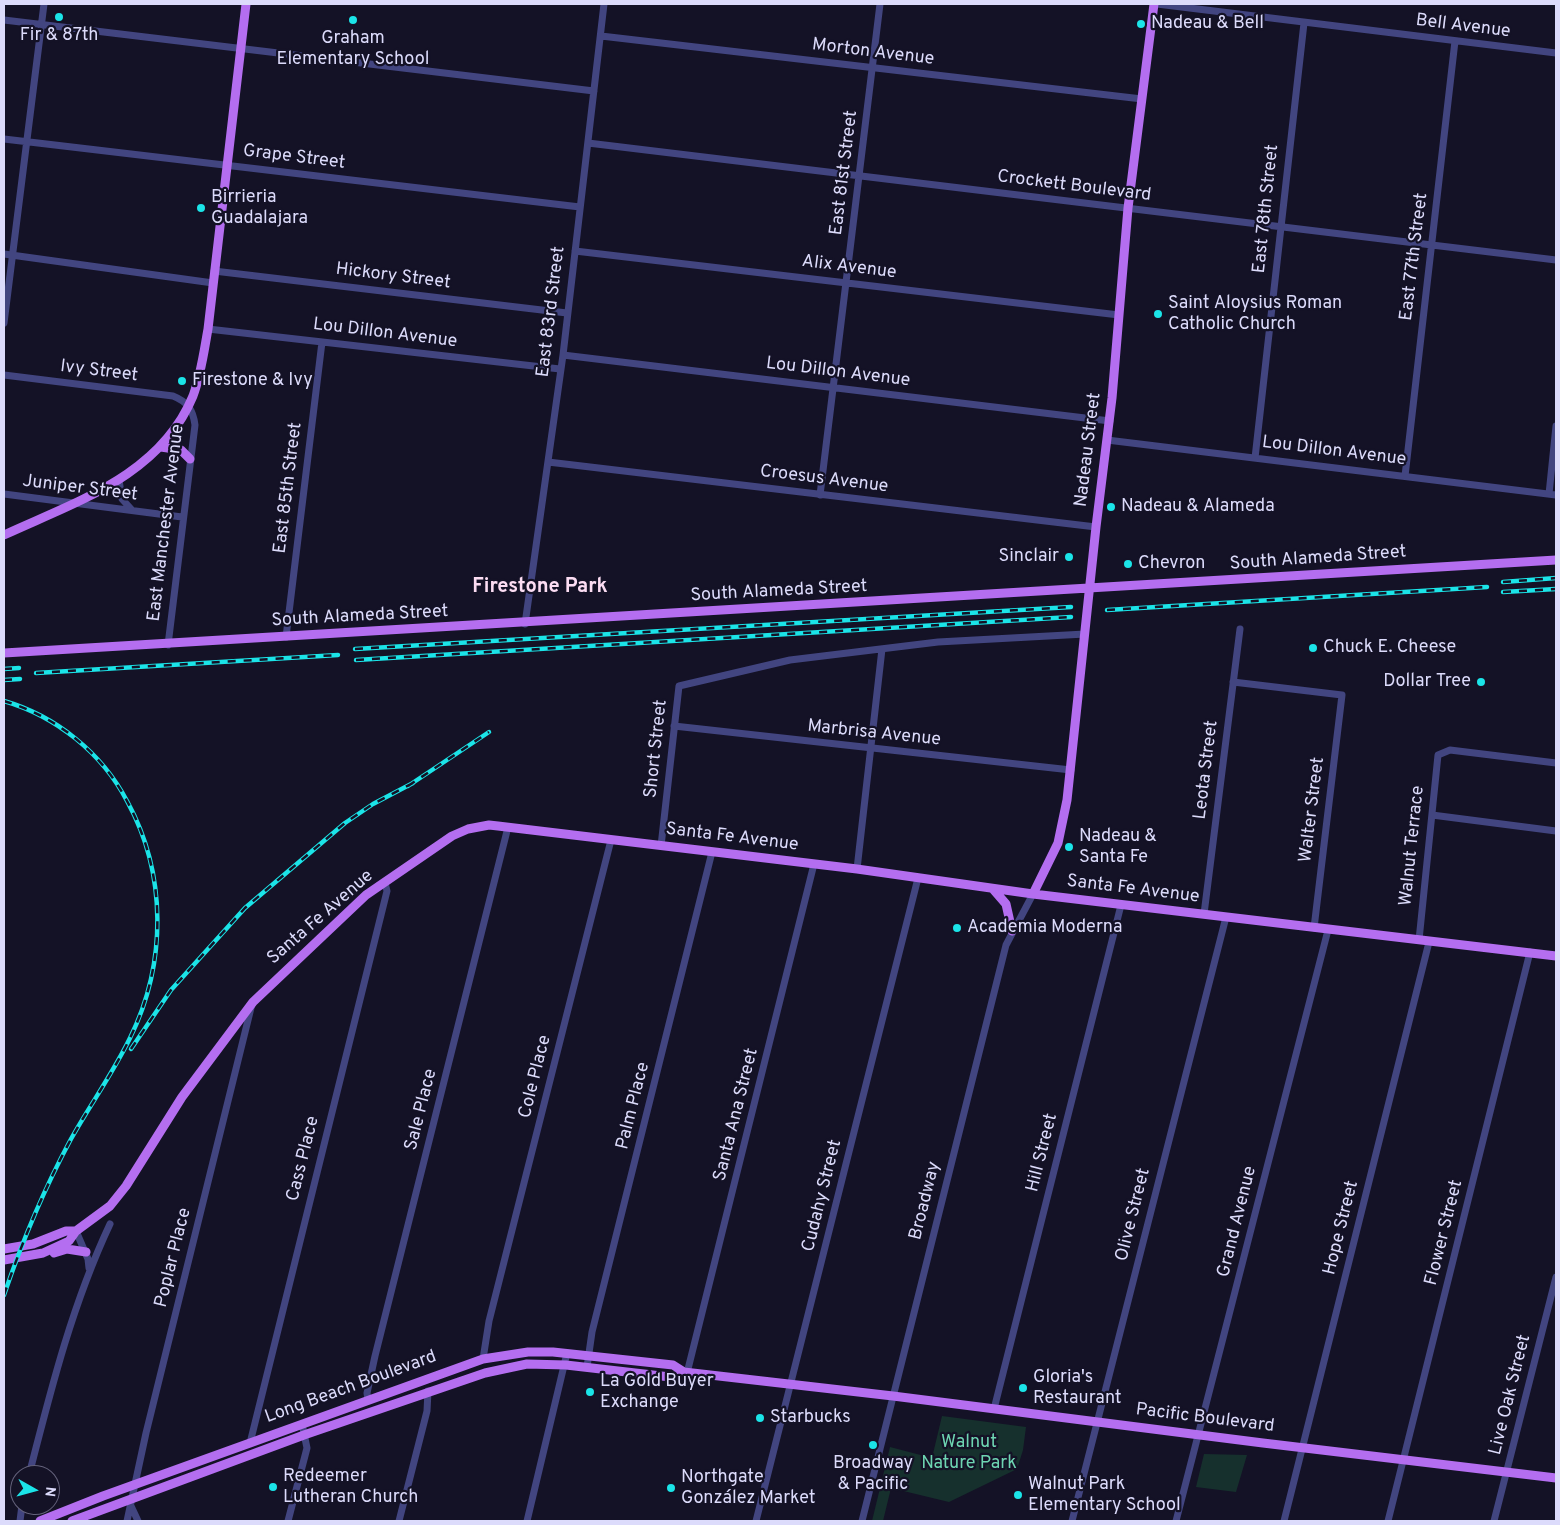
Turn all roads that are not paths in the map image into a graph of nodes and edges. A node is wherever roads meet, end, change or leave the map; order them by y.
1 (44, 4) edge
2 (246, 4) edge
3 (604, 4) edge
4 (880, 4) edge
5 (1155, 4) edge
6 (4, 20) edge
7 (1304, 23) junction
8 (41, 24) junction
9 (601, 36) junction
10 (1455, 41) junction
11 (241, 48) junction
12 (1556, 53) edge
13 (872, 68) junction
14 (594, 91) junction
15 (1142, 99) junction
16 (4, 139) edge
17 (26, 142) junction
18 (588, 143) junction
19 (227, 165) junction
20 (860, 176) junction
21 (580, 207) junction
22 (1128, 208) junction
23 (1280, 227) junction
24 (1431, 244) junction
25 (575, 251) junction
26 (4, 254) edge
27 (12, 255) junction
28 (1556, 260) edge
29 (214, 271) junction
30 (213, 283) junction
31 (847, 283) junction
32 (567, 313) junction
33 (1119, 315) junction
34 (4, 323) edge
35 (208, 329) junction
36 (322, 342) junction
37 (563, 356) junction
38 (560, 369) junction
39 (4, 375) edge
40 (833, 387) junction
41 (189, 405) junction
42 (1110, 421) junction
43 (1556, 426) edge
44 (1107, 440) junction
45 (161, 447) junction
46 (1255, 458) junction
47 (190, 459) junction
48 (548, 462) junction
49 (1405, 476) junction
50 (119, 480) junction
51 (4, 494) edge
52 (1552, 494) edge
53 (820, 495) junction
54 (74, 503) junction
55 (132, 510) junction
56 (182, 517) junction
57 (1096, 528) junction
58 (4, 536) edge
59 (1556, 560) edge
60 (1089, 590) junction
61 (525, 624) junction
62 (1240, 629) dead end
63 (1085, 634) junction
64 (286, 637) junction
65 (168, 645) junction
66 (882, 649) junction
67 (4, 654) edge
68 (1233, 682) junction
69 (674, 726) junction
70 (869, 749) junction
71 (1556, 763) edge
72 (1071, 770) junction
73 (1432, 815) junction
74 (508, 827) junction
75 (1556, 831) edge
76 (611, 840) junction
77 (661, 846) junction
78 (712, 852) junction
79 (814, 864) junction
80 (857, 869) junction
81 (918, 878) junction
82 (384, 883) junction
83 (993, 888) junction
84 (1033, 894) junction
85 (1121, 905) junction
86 (1204, 914) junction
87 (1226, 917) junction
88 (1314, 928) junction
89 (1328, 930) junction
90 (1012, 931) junction
91 (1419, 940) junction
92 (1429, 942) junction
93 (1530, 952) junction
94 (1556, 956) edge
95 (253, 1002) junction
96 (110, 1224) dead end
97 (76, 1231) junction
98 (4, 1249) edge
99 (86, 1252) junction
100 (43, 1253) junction
101 (4, 1260) edge
102 (88, 1271) junction
103 (1556, 1277) edge
104 (567, 1353) junction
105 (589, 1356) junction
106 (483, 1359) junction
107 (566, 1365) junction
108 (587, 1367) junction
109 (685, 1373) junction
110 (790, 1386) junction
111 (428, 1391) junction
112 (893, 1396) junction
113 (368, 1400) junction
114 (994, 1409) junction
115 (1097, 1422) junction
116 (302, 1424) junction
117 (304, 1435) junction
118 (1198, 1435) junction
119 (250, 1443) junction
120 (1302, 1448) junction
121 (1404, 1460) junction
122 (32, 1465) edge
123 (1506, 1472) junction
124 (1556, 1478) edge
125 (134, 1485) junction
126 (131, 1500) junction
127 (40, 1521) edge
128 (72, 1521) edge
129 (127, 1521) edge
130 (138, 1521) edge
131 (288, 1521) edge
132 (399, 1521) edge
133 (527, 1521) edge
134 (756, 1521) edge
135 (862, 1521) edge
136 (1072, 1521) edge
137 (1176, 1521) edge
138 (1284, 1521) edge
139 (1388, 1521) edge
140 (1494, 1521) edge

1 - 8 street
2 - 11 main road
3 - 9 street, East 83rd Street
4 - 13 street, East 81st Street
5 - 7 street, Bell Avenue
5 - 15 main road, Nadeau Street
6 - 8 street
7 - 10 street, Bell Avenue
7 - 23 street, East 78th Street
8 - 11 street
8 - 17 street
9 - 13 street, Morton Avenue
9 - 14 street, East 83rd Street
10 - 12 street, Bell Avenue
10 - 24 street, East 77th Street
11 - 14 street
11 - 19 main road
13 - 15 street, Morton Avenue
13 - 20 street, East 81st Street
14 - 18 street, East 83rd Street
15 - 22 main road, Nadeau Street
16 - 17 street, Grape Street
17 - 19 street, Grape Street
17 - 27 street
18 - 20 street, Crockett Boulevard
18 - 21 street, East 83rd Street
19 - 21 street, Grape Street
19 - 29 main road
20 - 22 street, Crockett Boulevard
20 - 31 street, East 81st Street
21 - 25 street, East 83rd Street
22 - 23 street, Crockett Boulevard
22 - 33 main road, Nadeau Street
23 - 24 street, Crockett Boulevard
23 - 46 street, East 78th Street
24 - 28 street, Crockett Boulevard
24 - 49 street, East 77th Street
25 - 31 street, Alix Avenue
25 - 32 street, East 83rd Street
26 - 27 street
27 - 30 street
27 - 34 street
29 - 30 main road
29 - 32 street, Hickory Street
30 - 35 main road
31 - 33 street, Alix Avenue
31 - 40 street, East 81st Street
32 - 37 street, East 83rd Street
33 - 42 main road, Nadeau Street
35 - 36 street, Lou Dillon Avenue
35 - 41 main road
36 - 38 street, Lou Dillon Avenue
36 - 64 street, East 85th Street
37 - 38 street, East 83rd Street
37 - 40 street, Lou Dillon Avenue
38 - 48 street, East 83rd Street
39 - 41 street, Ivy Street
40 - 42 street, Lou Dillon Avenue
40 - 53 street, East 81st Street
41 - 45 main road
41 - 47 street, East Manchester Avenue
42 - 44 main road, Nadeau Street
43 - 52 street
44 - 46 street, Lou Dillon Avenue
44 - 57 main road, Nadeau Street
45 - 47 main road
45 - 50 main road
46 - 49 street, Lou Dillon Avenue
47 - 56 street, East Manchester Avenue
48 - 53 street, Croesus Avenue
48 - 61 street, East 83rd Street
49 - 52 street, Lou Dillon Avenue
50 - 54 main road
50 - 55 street
51 - 54 street, Juniper Street
53 - 57 street, Croesus Avenue
54 - 55 street, Juniper Street
54 - 58 main road
55 - 56 street, Juniper Street
56 - 65 street, East Manchester Avenue
57 - 60 main road, Nadeau Street
59 - 60 main road, South Alameda Street
60 - 61 main road, South Alameda Street
60 - 63 main road, Nadeau Street
61 - 64 main road, South Alameda Street
62 - 68 street, Leota Street
63 - 66 street
63 - 72 main road, Nadeau Street
64 - 65 main road, South Alameda Street
65 - 67 main road, South Alameda Street
66 - 69 street, Short Street
66 - 70 street
68 - 86 street, Leota Street
68 - 88 street, Walter Street
69 - 70 street, Marbrisa Avenue
69 - 77 street, Short Street
70 - 72 street, Marbrisa Avenue
70 - 80 street
71 - 73 street, Walnut Terrace
72 - 84 main road, Nadeau Street
73 - 75 street
73 - 91 street, Walnut Terrace
74 - 76 main road, Santa Fe Avenue
74 - 82 main road, Santa Fe Avenue
74 - 113 street, Sale Place
76 - 77 main road, Santa Fe Avenue
76 - 106 street, Cole Place
77 - 78 main road, Santa Fe Avenue
78 - 79 main road, Santa Fe Avenue
78 - 105 street, Palm Place
79 - 80 main road, Santa Fe Avenue
79 - 109 street, Santa Ana Street
80 - 81 main road, Santa Fe Avenue
81 - 83 main road, Santa Fe Avenue
81 - 110 street, Cudahy Street
82 - 95 main road, Santa Fe Avenue
82 - 119 street, Cass Place
83 - 84 main road, Santa Fe Avenue
83 - 90 main road
84 - 85 main road, Santa Fe Avenue
84 - 90 street, Broadway
85 - 86 main road, Santa Fe Avenue
85 - 114 street, Hill Street
86 - 87 main road, Santa Fe Avenue
87 - 88 main road, Santa Fe Avenue
87 - 115 street, Olive Street
88 - 89 main road, Santa Fe Avenue
89 - 91 main road, Santa Fe Avenue
89 - 118 street, Grand Avenue
90 - 112 street, Broadway
91 - 92 main road, Santa Fe Avenue
92 - 93 main road, Santa Fe Avenue
92 - 120 street, Hope Street
93 - 94 main road, Santa Fe Avenue
93 - 121 street, Flower Street
95 - 97 main road, Santa Fe Avenue
95 - 125 street, Poplar Place
96 - 102 street
97 - 98 main road, Santa Fe Avenue
97 - 99 street
97 - 100 main road, Santa Fe Avenue
99 - 100 main road
99 - 102 street
100 - 101 main road, Santa Fe Avenue
102 - 122 street
103 - 123 street, Live Oak Street
104 - 105 main road, Long Beach Boulevard
104 - 106 main road, Long Beach Boulevard
104 - 107 street
105 - 108 street, Palm Place
105 - 109 main road, Long Beach Boulevard
106 - 113 main road, Long Beach Boulevard
107 - 108 main road, Long Beach Boulevard
107 - 111 main road, Long Beach Boulevard
107 - 133 street
108 - 109 main road, Long Beach Boulevard
109 - 110 main road, Long Beach Boulevard
110 - 112 main road, Pacific Boulevard
110 - 134 street, Cudahy Street
111 - 117 main road, Long Beach Boulevard
111 - 132 street
112 - 114 main road, Pacific Boulevard
112 - 135 street, Broadway
113 - 116 main road, Long Beach Boulevard
114 - 115 main road, Pacific Boulevard
115 - 118 main road, Pacific Boulevard
115 - 136 street, Olive Street
116 - 117 street
116 - 119 main road, Long Beach Boulevard
117 - 126 main road, Long Beach Boulevard
117 - 131 street
118 - 120 main road, Pacific Boulevard
118 - 137 street, Grand Avenue
119 - 125 main road, Long Beach Boulevard
120 - 121 main road, Pacific Boulevard
120 - 138 street, Hope Street
121 - 123 main road, Pacific Boulevard
121 - 139 street, Flower Street
123 - 124 main road, Pacific Boulevard
123 - 140 street, Live Oak Street
125 - 126 street, Poplar Place
125 - 127 main road, Long Beach Boulevard
126 - 128 main road, Long Beach Boulevard
126 - 129 street, Poplar Place
126 - 130 street

